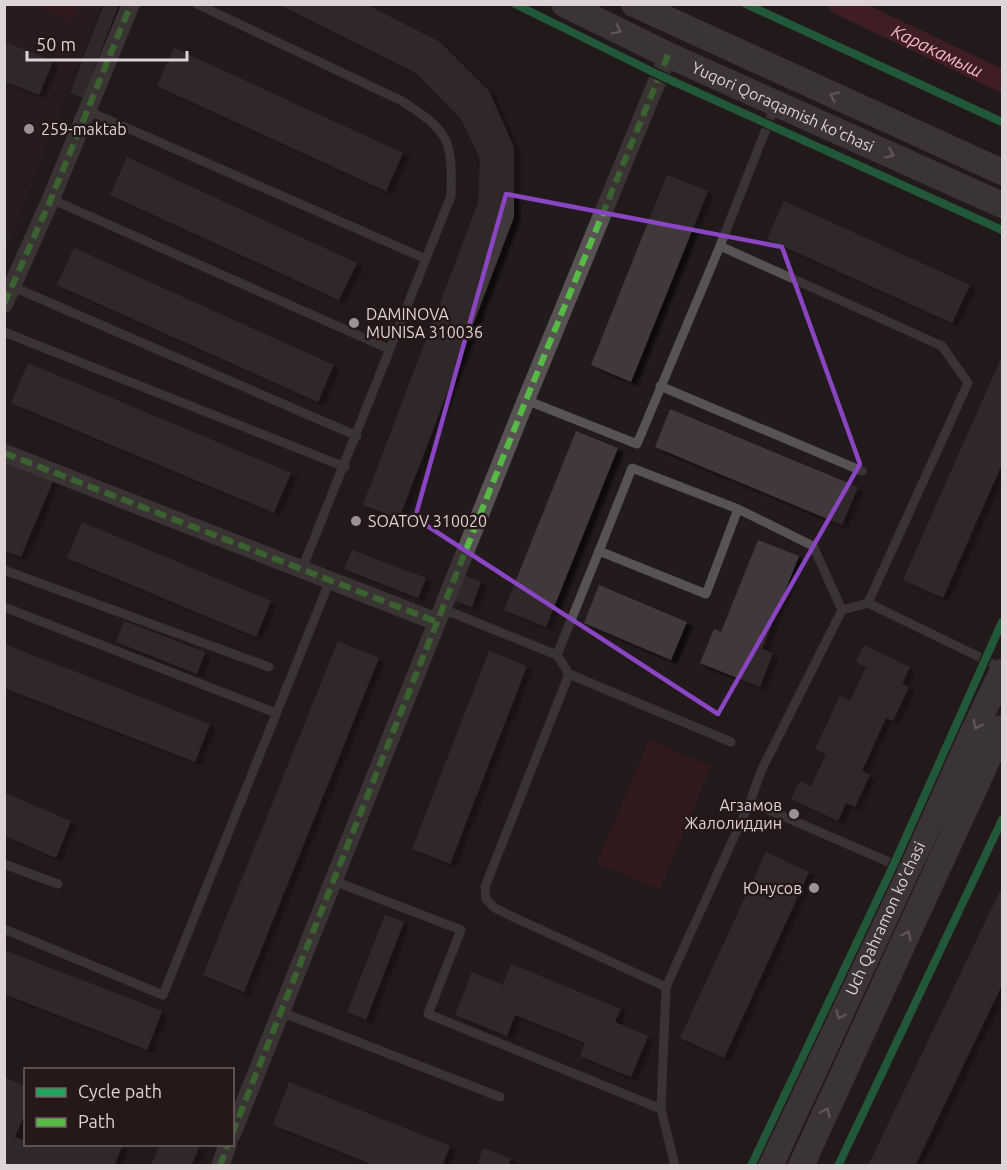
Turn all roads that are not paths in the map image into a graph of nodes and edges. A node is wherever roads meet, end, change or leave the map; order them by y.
1 (131, 4) edge
2 (197, 4) edge
3 (564, 4) edge
4 (634, 4) edge
5 (668, 55) junction
6 (776, 103) junction
7 (86, 110) junction
8 (1002, 172) edge
9 (51, 199) junction
10 (1002, 205) edge
11 (720, 246) junction
12 (426, 259) junction
13 (11, 286) junction
14 (4, 304) edge
15 (4, 332) edge
16 (389, 349) junction
17 (660, 386) junction
18 (526, 400) junction
19 (357, 436) junction
20 (4, 453) edge
21 (345, 467) junction
22 (862, 471) dead end
23 (738, 509) junction
24 (599, 551) junction
25 (302, 569) junction
26 (4, 570) edge
27 (330, 580) junction
28 (868, 603) junction
29 (4, 607) edge
30 (842, 610) junction
31 (440, 615) junction
32 (557, 655) junction
33 (269, 667) dead end
34 (1002, 670) edge
35 (569, 674) junction
36 (276, 713) junction
37 (1002, 728) edge
38 (731, 742) dead end
39 (750, 802) junction
40 (4, 864) edge
41 (907, 870) junction
42 (333, 881) junction
43 (58, 884) dead end
44 (4, 929) edge
45 (666, 987) junction
46 (281, 1012) junction
47 (500, 1097) dead end
48 (661, 1109) junction
49 (234, 1129) edge
50 (227, 1146) edge
51 (220, 1166) edge
52 (675, 1166) edge
53 (771, 1166) edge
54 (801, 1166) edge

1 - 7 street
2 - 12 lane
3 -> 5 main road, Yuqori Qoraqamish ko'chasi
8 -> 4 main road, Yuqori Qoraqamish ko'chasi
5 - 6 main road, Yuqori Qoraqamish ko'chasi
5 - 18 street
6 -> 10 main road, Yuqori Qoraqamish ko'chasi
6 - 11 lane
7 - 9 street
7 - 12 lane
9 - 13 street
9 - 16 lane
11 - 17 lane
11 - 28 lane
12 - 16 lane
13 - 14 street
13 - 19 lane
15 - 21 lane
16 - 19 lane
17 - 18 lane
17 - 22 lane
18 - 31 street
19 - 21 lane
20 - 25 street
21 - 25 lane
23 - 24 lane
23 - 24 lane
23 - 30 lane
24 - 32 lane
25 - 27 street
26 - 33 lane
27 - 31 street
27 - 36 lane
28 - 30 lane
28 - 34 lane
29 - 36 lane
30 - 39 lane
31 - 32 lane
31 - 42 street
32 - 35 lane
34 -> 41 main road, Uch Qahramon ko'chasi
35 - 38 lane
35 - 45 lane
36 - 44 lane
54 -> 37 main road, Uch Qahramon ko'chasi
39 - 41 lane
39 - 45 lane
40 - 43 lane
41 -> 53 main road, Uch Qahramon ko'chasi
42 - 46 street
42 - 48 lane
45 - 48 lane
46 - 47 lane
46 - 49 street
48 - 52 lane
50 - 51 street

